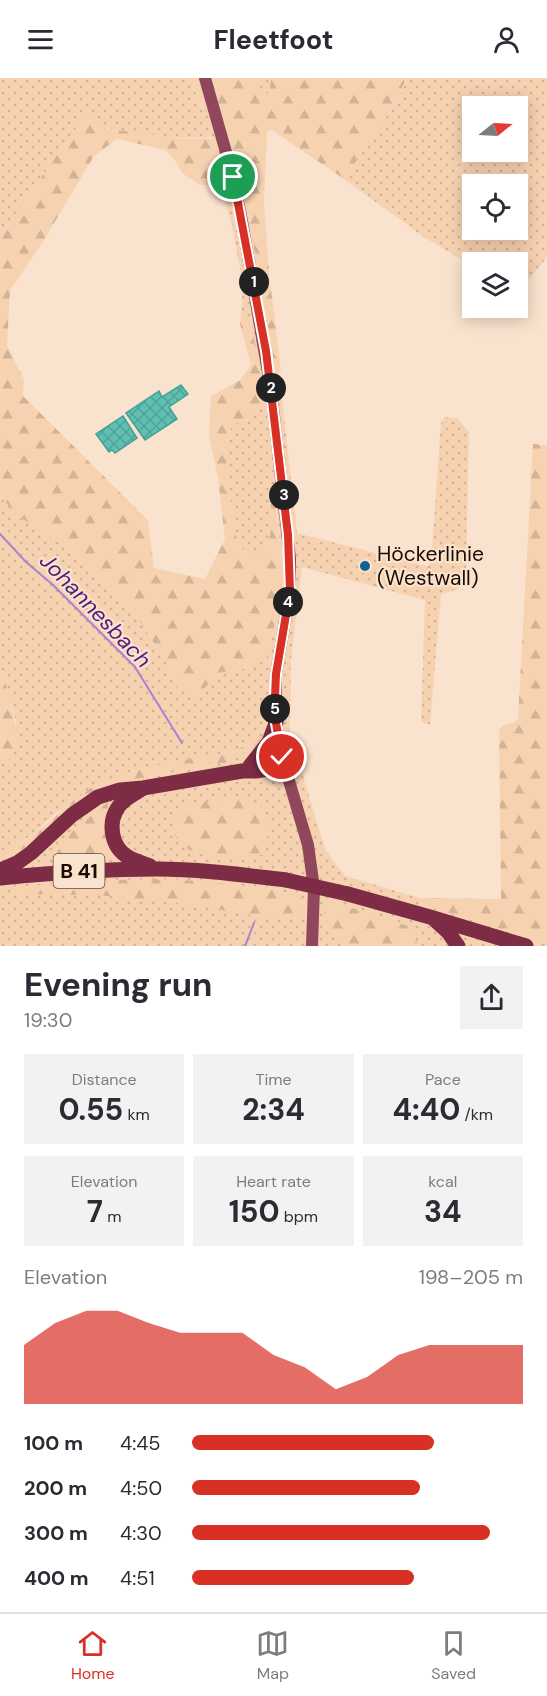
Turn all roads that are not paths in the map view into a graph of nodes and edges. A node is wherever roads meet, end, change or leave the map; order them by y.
1 (205, 78) edge
2 (276, 723) junction
3 (283, 762) junction
4 (246, 769) junction
5 (143, 788) junction
6 (159, 868) junction
7 (0, 870) edge
8 (0, 878) edge
9 (430, 917) junction
10 (312, 946) edge
11 (458, 946) edge
12 (526, 946) edge

1 - 2 main road
2 - 3 main road
2 - 4 highway
3 - 4 highway
3 - 10 main road
4 - 5 highway
5 - 6 highway
5 - 7 highway
6 - 8 highway, B 41
6 - 9 highway, B 41, bridge
9 - 11 highway
9 - 12 highway, B 41

